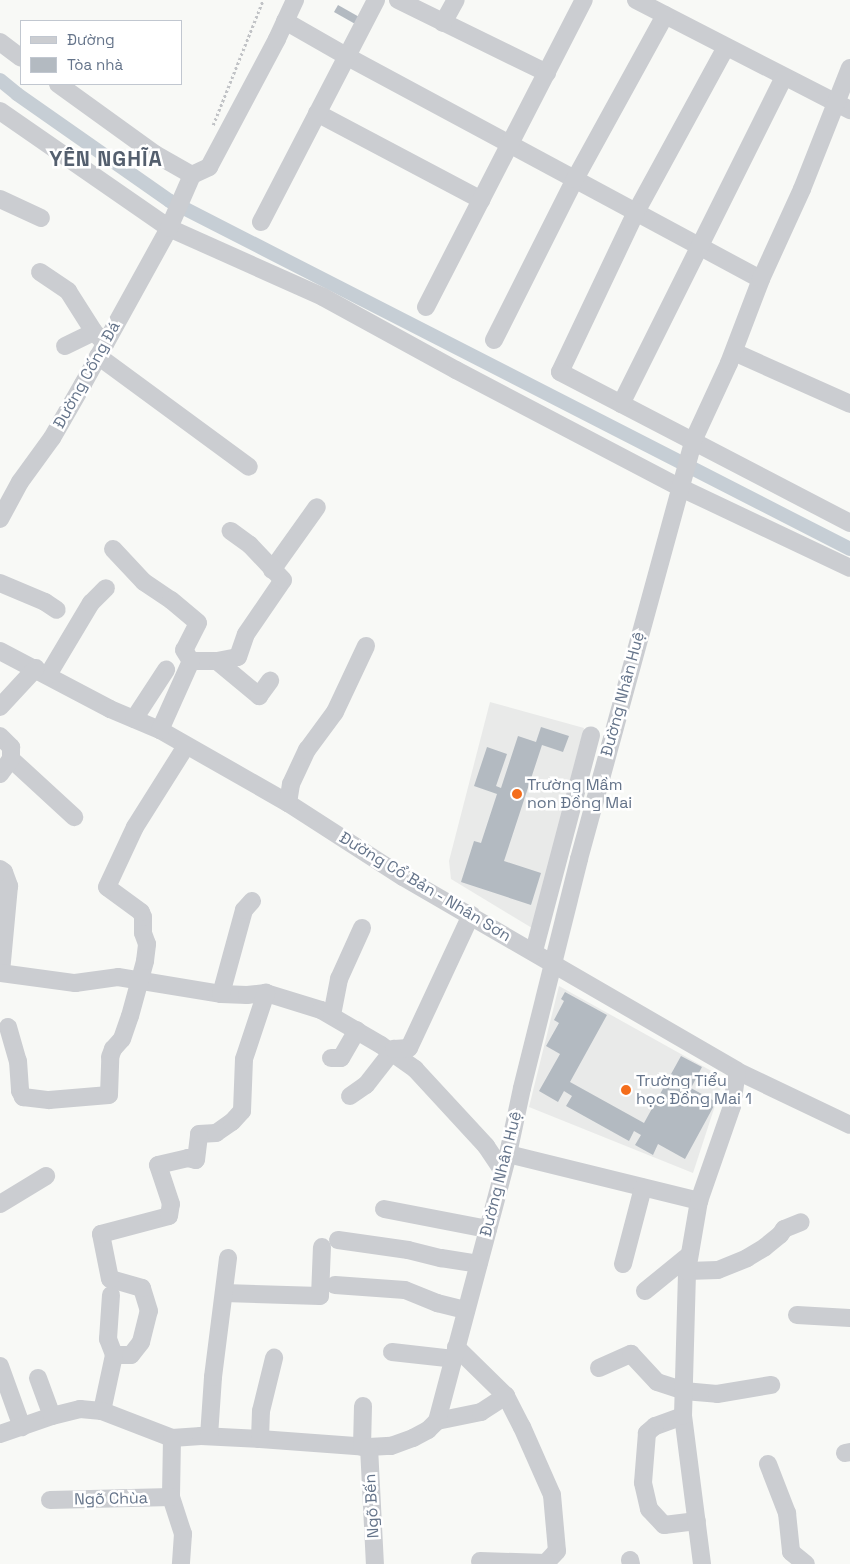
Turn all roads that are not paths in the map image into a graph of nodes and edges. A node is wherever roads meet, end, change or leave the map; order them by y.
1 (295, 0) edge
2 (376, 0) edge
3 (398, 0) edge
4 (456, 0) edge
5 (584, 0) edge
6 (636, 0) edge
7 (666, 15) junction
8 (285, 21) junction
9 (443, 23) junction
10 (0, 42) edge
11 (726, 47) junction
12 (346, 56) junction
13 (20, 57) edge
14 (850, 68) edge
15 (546, 73) junction
16 (784, 77) junction
17 (59, 85) edge
18 (843, 107) edge
19 (0, 111) edge
20 (317, 113) junction
21 (510, 144) junction
22 (574, 179) junction
23 (188, 182) junction
24 (0, 199) edge
25 (481, 200) junction
26 (636, 212) junction
27 (41, 218) dead end
28 (262, 222) dead end
29 (169, 228) junction
30 (699, 246) junction
31 (40, 272) dead end
32 (761, 279) junction
33 (426, 307) dead end
34 (494, 340) dead end
35 (99, 344) junction
36 (66, 346) dead end
37 (734, 352) junction
38 (622, 404) junction
39 (850, 404) edge
40 (693, 441) junction
41 (249, 467) dead end
42 (679, 487) junction
43 (317, 507) dead end
44 (0, 519) edge
45 (850, 523) edge
46 (231, 530) dead end
47 (112, 549) dead end
48 (850, 568) edge
49 (272, 570) junction
50 (0, 583) edge
51 (106, 588) dead end
52 (57, 610) dead end
53 (366, 646) dead end
54 (0, 651) edge
55 (191, 661) junction
56 (217, 662) junction
57 (166, 670) dead end
58 (42, 671) junction
59 (270, 681) dead end
60 (0, 707) edge
61 (134, 719) junction
62 (160, 730) junction
63 (591, 735) dead end
64 (0, 736) edge
65 (186, 746) junction
66 (11, 759) junction
67 (0, 774) edge
68 (288, 803) junction
69 (74, 817) dead end
70 (558, 854) junction
71 (579, 859) junction
72 (0, 869) edge
73 (252, 901) dead end
74 (471, 915) junction
75 (362, 928) dead end
76 (534, 951) junction
77 (553, 964) junction
78 (0, 973) edge
79 (139, 979) junction
80 (266, 993) junction
81 (221, 994) junction
82 (332, 1015) junction
83 (8, 1027) dead end
84 (357, 1030) junction
85 (392, 1052) junction
86 (331, 1058) dead end
87 (737, 1071) junction
88 (350, 1096) dead end
89 (850, 1125) edge
90 (508, 1154) junction
91 (503, 1171) junction
92 (46, 1176) dead end
93 (643, 1188) junction
94 (700, 1201) junction
95 (0, 1204) edge
96 (384, 1209) dead end
97 (801, 1222) dead end
98 (488, 1229) junction
99 (228, 1258) dead end
100 (688, 1263) junction
101 (479, 1264) junction
102 (623, 1264) dead end
103 (335, 1285) dead end
104 (645, 1291) dead end
105 (224, 1293) junction
106 (111, 1295) dead end
107 (466, 1310) junction
108 (797, 1315) dead end
109 (850, 1318) edge
110 (392, 1352) dead end
111 (455, 1353) junction
112 (114, 1355) junction
113 (274, 1358) dead end
114 (0, 1366) edge
115 (599, 1368) dead end
116 (38, 1378) dead end
117 (771, 1385) dead end
118 (684, 1390) junction
119 (506, 1396) junction
120 (363, 1406) dead end
121 (102, 1411) junction
122 (52, 1416) junction
123 (683, 1416) junction
124 (437, 1421) junction
125 (22, 1427) junction
126 (0, 1434) edge
127 (209, 1436) junction
128 (172, 1438) junction
129 (260, 1438) junction
130 (366, 1447) junction
131 (768, 1464) dead end
132 (172, 1498) junction
133 (50, 1500) dead end
134 (697, 1521) junction
135 (554, 1560) edge
136 (480, 1561) dead end
137 (181, 1564) edge
138 (375, 1564) edge
139 (702, 1564) edge
140 (806, 1564) edge

1 - 8 street
2 - 12 street
3 - 9 street
4 - 9 street
5 - 15 street
6 - 7 street
7 - 11 street
7 - 22 street
8 - 12 street
8 - 23 street
9 - 15 street
10 - 13 street
11 - 16 street
11 - 26 street
12 - 20 street
12 - 21 street
14 - 18 street, Đường Nhân Huệ
15 - 21 street
16 - 18 street
16 - 30 street
17 - 23 street
18 - 32 street, Đường Nhân Huệ
19 - 29 street
20 - 25 street
20 - 28 street
21 - 22 street
21 - 25 street
22 - 26 street
22 - 34 street
23 - 29 street, Đường Cống Đá
24 - 27 street
25 - 33 street
26 - 30 street
26 - 38 street
29 - 35 street, Đường Cống Đá
29 - 42 street
30 - 32 street
30 - 38 street
31 - 35 street
32 - 37 street, Đường Nhân Huệ
35 - 36 street
35 - 41 street
35 - 44 street, Đường Cống Đá
37 - 39 street
37 - 40 street, Đường Nhân Huệ
38 - 40 street
40 - 42 street, Đường Nhân Huệ
40 - 45 street
42 - 48 street
42 - 71 street, Đường Nhân Huệ
43 - 49 street
46 - 49 street
47 - 55 street
49 - 56 street
50 - 52 street
51 - 58 street
53 - 68 street
54 - 58 street, Đường Cổ Bản - Nhân Sơn
55 - 56 street
55 - 62 street
56 - 59 street
57 - 61 street
58 - 60 street
58 - 61 street, Đường Cổ Bản - Nhân Sơn
61 - 62 street, Đường Cổ Bản - Nhân Sơn
62 - 65 street, Đường Cổ Bản - Nhân Sơn
63 - 70 street
64 - 66 street
65 - 68 street, Đường Cổ Bản - Nhân Sơn
65 - 79 street
66 - 67 street
66 - 69 street
68 - 74 street, Đường Cổ Bản - Nhân Sơn
70 - 71 street
70 - 76 street
71 - 77 street, Đường Nhân Huệ
72 - 78 street
73 - 81 street
74 - 76 street, Đường Cổ Bản - Nhân Sơn
74 - 85 street
75 - 82 street
76 - 77 street, Đường Cổ Bản - Nhân Sơn
77 - 87 street, Đường Cổ Bản - Nhân Sơn
77 - 90 street, Đường Nhân Huệ
78 - 79 street
79 - 81 street
79 - 83 street
80 - 81 street
80 - 82 street
80 - 112 street
82 - 84 street
84 - 85 street
84 - 86 street
85 - 88 street
85 - 91 street
87 - 89 street, Đường Cổ Bản - Nhân Sơn
87 - 94 street
90 - 91 street, Đường Nhân Huệ
90 - 93 street
91 - 98 street, Đường Nhân Huệ
92 - 95 street
93 - 94 street
93 - 102 street
94 - 100 street
96 - 98 street
97 - 100 street
98 - 101 street, Đường Nhân Huệ
99 - 105 street
100 - 104 street
100 - 118 street
101 - 105 street
101 - 107 street, Đường Nhân Huệ
103 - 107 street
105 - 127 street
106 - 112 street
107 - 111 street, Đường Nhân Huệ
108 - 109 street
110 - 111 street
111 - 119 street
111 - 124 street, Đường Nhân Huệ
112 - 121 street
113 - 129 street
114 - 125 street
115 - 118 street
116 - 122 street
117 - 118 street
118 - 123 street
119 - 124 street
119 - 135 street
120 - 130 street, Ngõ Bến
121 - 122 street
121 - 128 street
122 - 125 street
123 - 134 street
123 - 134 street
124 - 130 street
125 - 126 street
127 - 128 street
127 - 129 street
128 - 132 street, Ngõ Chùa
129 - 130 street
130 - 138 street, Ngõ Bến
131 - 140 street
132 - 133 street, Ngõ Chùa
132 - 137 street, Ngõ Chùa
134 - 139 street
135 - 136 street

